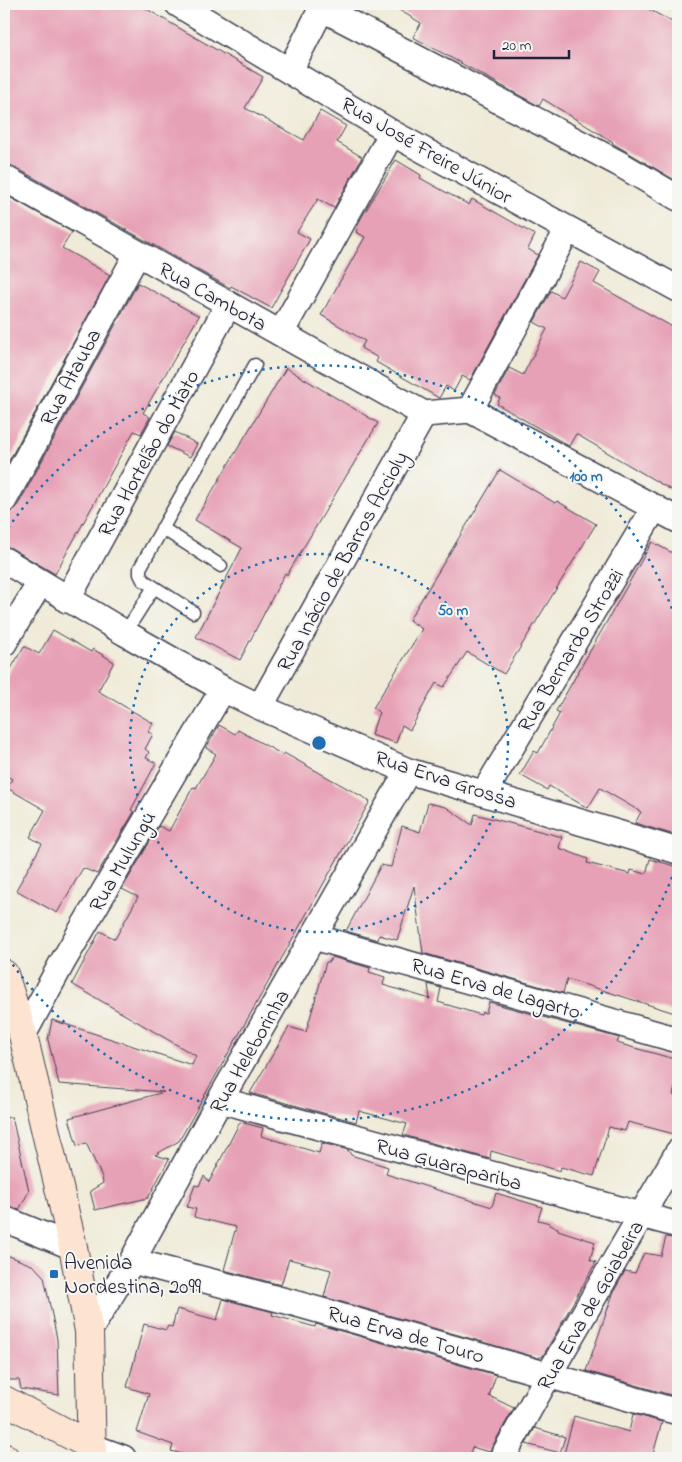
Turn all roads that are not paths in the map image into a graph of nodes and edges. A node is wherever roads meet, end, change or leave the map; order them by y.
1 (178, 4) edge
2 (323, 6) edge
3 (290, 70) junction
4 (392, 133) junction
5 (4, 178) edge
6 (678, 198) edge
7 (568, 229) junction
8 (137, 254) junction
9 (678, 290) edge
10 (228, 305) junction
11 (281, 333) junction
12 (256, 365) dead end
13 (470, 410) junction
14 (424, 414) junction
15 (4, 500) edge
16 (656, 507) junction
17 (678, 520) edge
18 (162, 528) junction
19 (4, 560) edge
20 (221, 566) dead end
21 (40, 583) junction
22 (154, 587) junction
23 (67, 600) junction
24 (192, 612) dead end
25 (125, 633) junction
26 (4, 643) edge
27 (223, 689) junction
28 (260, 707) junction
29 (408, 771) junction
30 (484, 793) junction
31 (678, 852) edge
32 (314, 937) junction
33 (4, 974) edge
34 (23, 1035) junction
35 (678, 1040) edge
36 (220, 1100) junction
37 (678, 1152) edge
38 (643, 1215) junction
39 (4, 1219) edge
40 (678, 1225) edge
41 (73, 1247) junction
42 (132, 1261) junction
43 (89, 1331) junction
44 (549, 1374) junction
45 (4, 1400) edge
46 (678, 1412) edge
47 (92, 1453) edge
48 (123, 1458) edge
49 (502, 1458) edge

1 - 3 street, Rua José Freire Júnior
2 - 3 street
2 - 6 street
3 - 4 street, Rua José Freire Júnior
4 - 7 street, Rua José Freire Júnior
4 - 11 street
5 - 8 street, Rua Cambota
7 - 9 street, Rua José Freire Júnior
7 - 13 street
8 - 10 street, Rua Cambota
8 - 15 street, Rua Atauba
10 - 11 street, Rua Cambota
10 - 23 street, Rua Hortelão do Mato
11 - 14 street, Rua Cambota
12 - 18 lane
13 - 14 street
13 - 16 street
14 - 28 street, Rua Inácio de Barros Accioly
16 - 17 street
16 - 30 street, Rua Bernardo Strozzi
18 - 20 lane
18 - 22 lane
19 - 21 street
21 - 23 street, Rua Erva Grossa
21 - 26 street
22 - 24 lane
22 - 25 lane
23 - 25 street, Rua Erva Grossa
25 - 27 street, Rua Erva Grossa
27 - 28 street, Rua Erva Grossa
27 - 34 street, Rua Mulungu
28 - 29 street, Rua Erva Grossa
29 - 30 street, Rua Erva Grossa
29 - 32 street, Rua Heleborinha
30 - 31 street, Rua Erva Grossa
32 - 35 street, Rua Erva de Lagarto
32 - 36 street, Rua Heleborinha
33 - 34 main road
34 - 41 main road
36 - 38 street, Rua Guarapariba
36 - 42 street, Rua Heleborinha
37 - 38 street, Rua Erva de Goiabeira
38 - 40 street, Rua Guarapariba
38 - 44 street, Rua Erva de Goiabeira
39 - 41 street
41 - 43 main road
42 - 43 street, Rua Heleborinha
42 - 44 street, Rua Erva de Touro
43 - 47 main road
44 - 46 street, Rua Erva de Touro
44 - 49 street, Rua Erva de Goiabeira
45 - 47 main road
47 - 48 street

